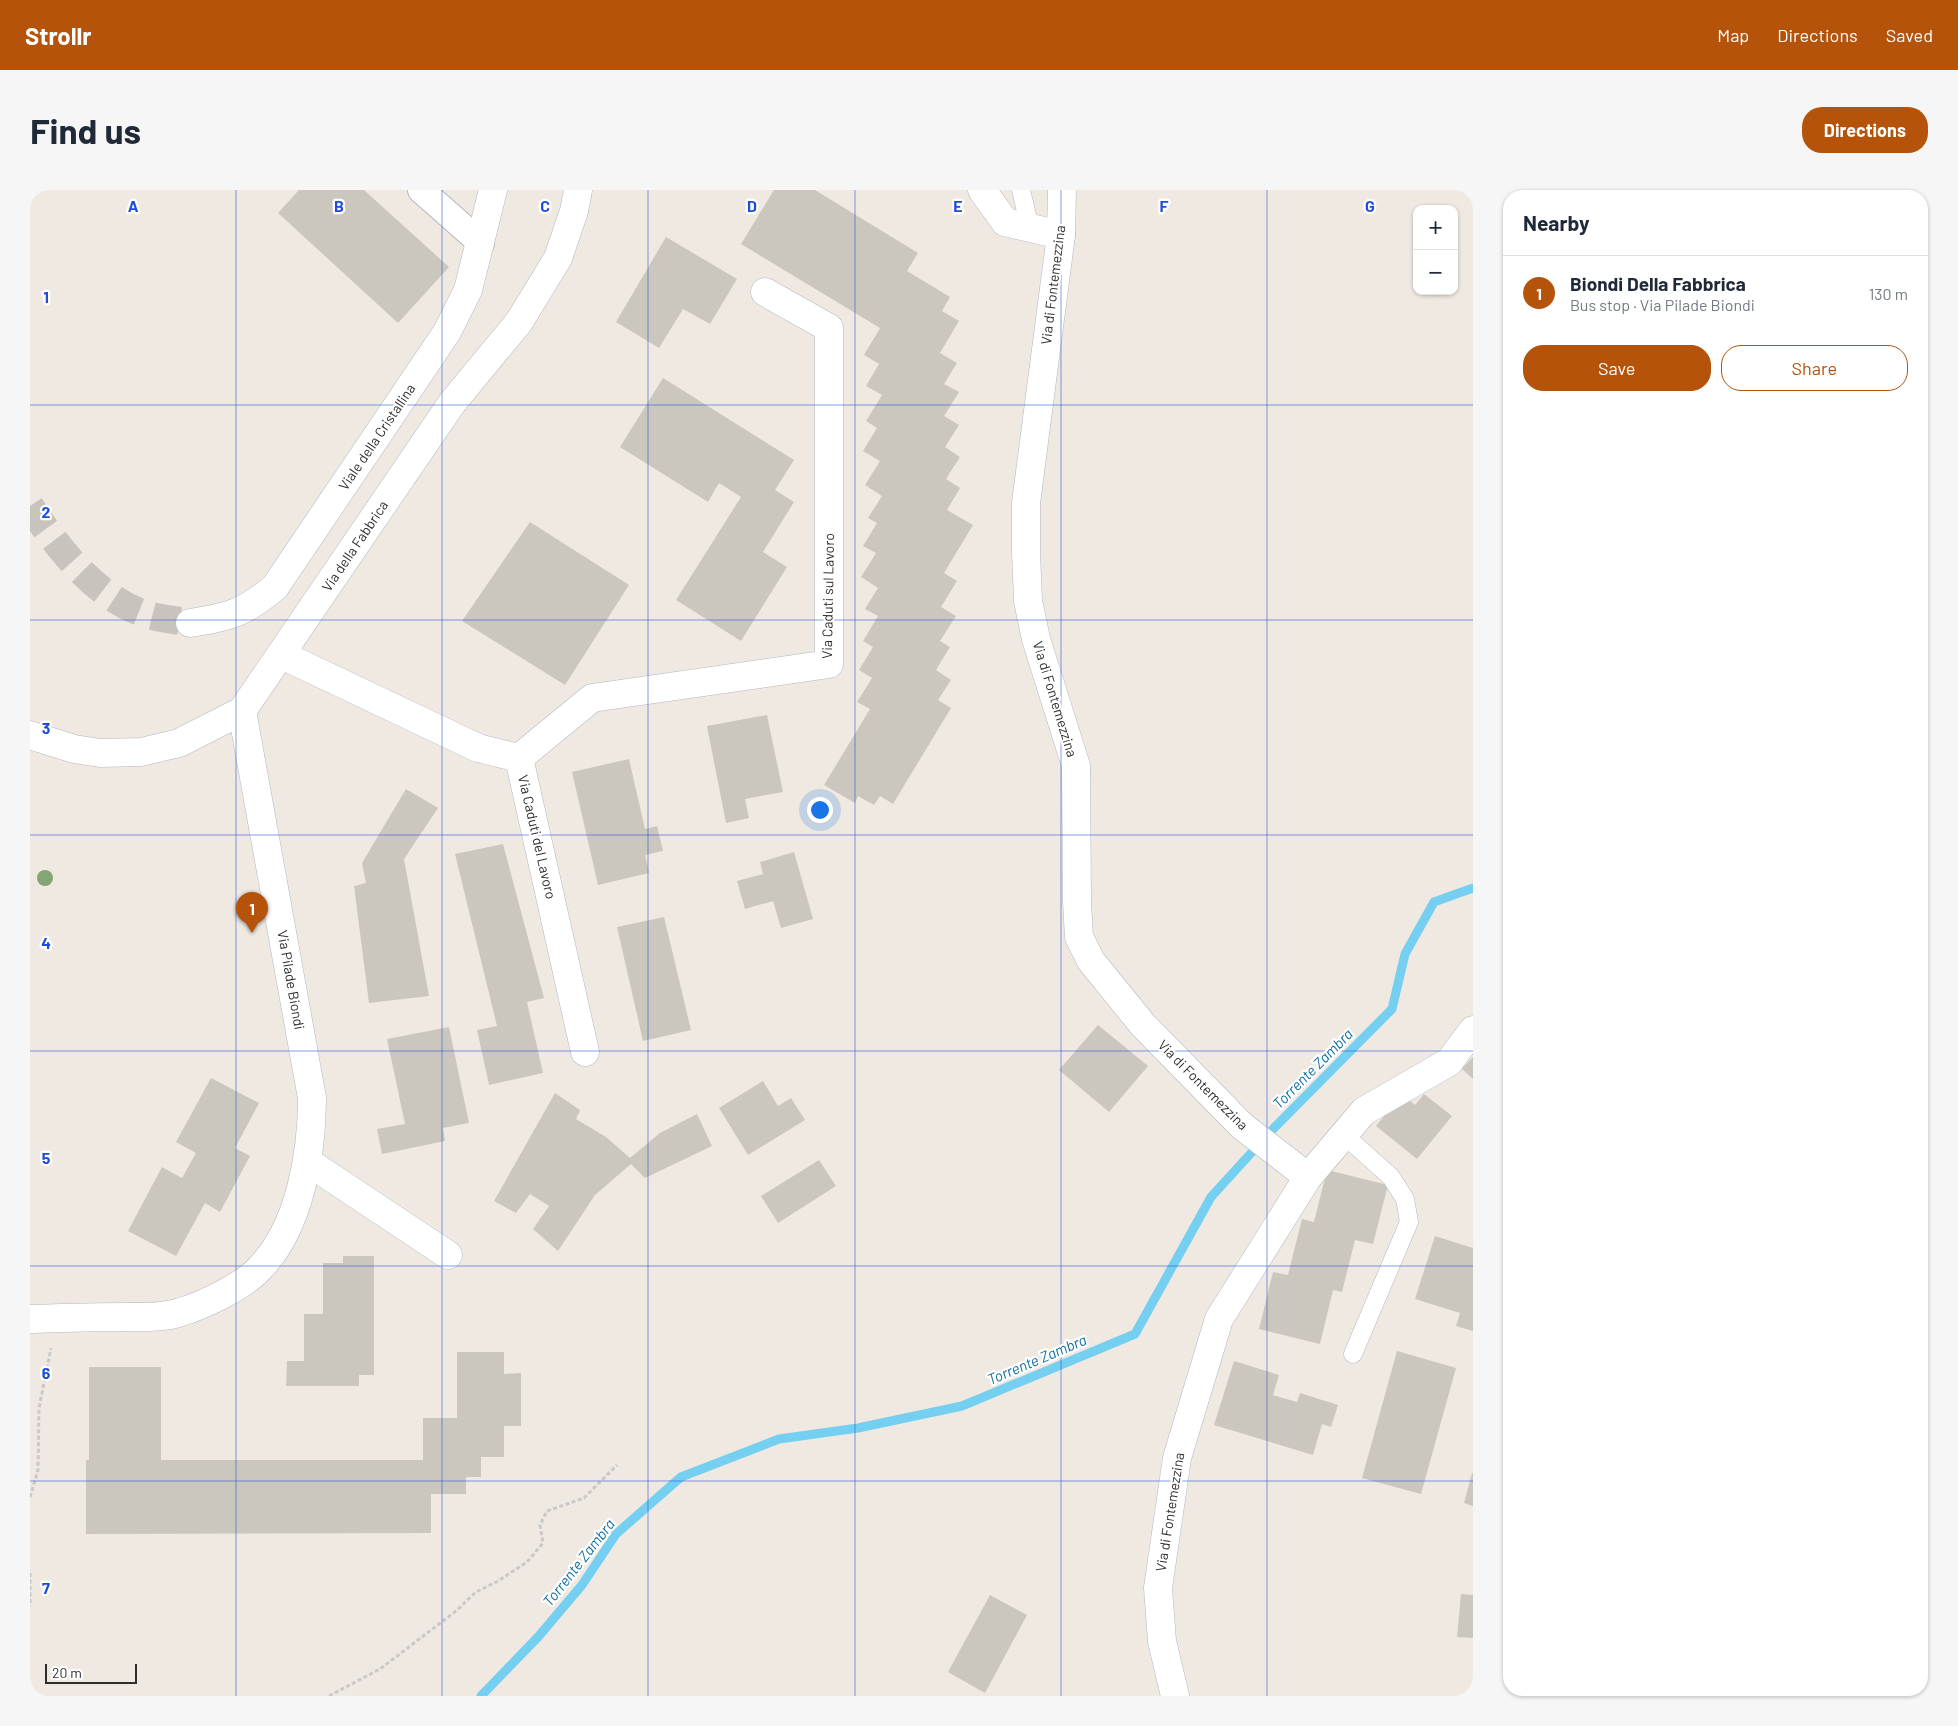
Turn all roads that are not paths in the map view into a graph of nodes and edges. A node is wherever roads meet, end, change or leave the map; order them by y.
1 (421, 190) edge
2 (493, 190) edge
3 (578, 190) edge
4 (982, 190) edge
5 (1022, 190) edge
6 (1062, 190) edge
7 (1030, 228) junction
8 (1060, 234) junction
9 (481, 243) junction
10 (765, 292) dead end
11 (190, 623) tunnel mouth
12 (282, 655) junction
13 (242, 710) junction
14 (30, 735) edge
15 (519, 758) junction
16 (1473, 1030) edge
17 (585, 1052) dead end
18 (1344, 1135) junction
19 (308, 1162) junction
20 (1308, 1177) junction
21 (448, 1255) dead end
22 (36, 1314) edge
23 (1353, 1354) dead end
24 (1175, 1696) edge

1 - 9 street
2 - 9 street, Viale della Cristallina
3 - 12 street, Via della Fabbrica
4 - 7 street
5 - 7 lane
6 - 8 street, Via di Fontemezzina
7 - 8 street
8 - 20 street, Via di Fontemezzina
9 - 11 street, Viale della Cristallina
10 - 15 street, Via Caduti sul Lavoro
12 - 13 street, Via della Fabbrica
12 - 15 street, Via Caduti del Lavoro
13 - 14 street, Via della Fabbrica
13 - 19 street, Via Pilade Biondi
15 - 17 street, Via Caduti del Lavoro
16 - 18 street, Via di Fontemezzina
18 - 20 street, Via di Fontemezzina
18 - 23 lane
19 - 21 street
19 - 22 street, Via Pilade Biondi
20 - 24 street, Via di Fontemezzina

